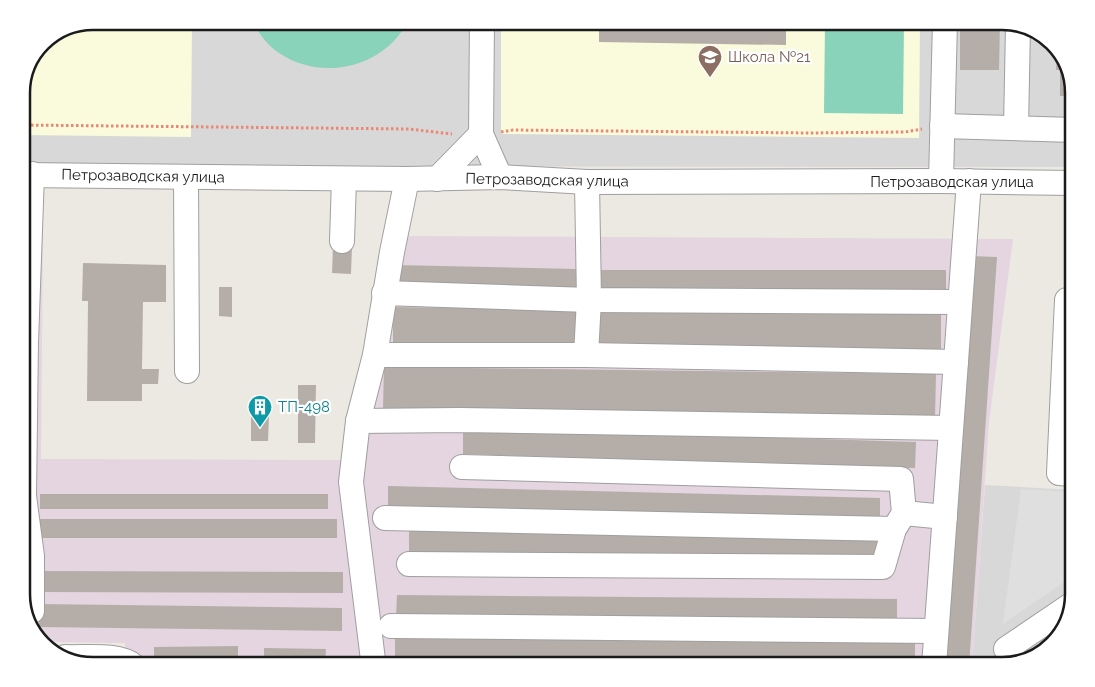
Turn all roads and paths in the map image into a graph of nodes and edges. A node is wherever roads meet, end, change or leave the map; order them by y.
1 (482, 30) edge
2 (945, 30) edge
3 (1018, 32) edge
4 (942, 126) junction
5 (1016, 128) junction
6 (1065, 130) edge
7 (481, 134) junction
8 (30, 174) edge
9 (186, 177) junction
10 (500, 177) junction
11 (344, 179) junction
12 (408, 179) junction
13 (437, 179) junction
14 (941, 181) junction
15 (968, 181) junction
16 (587, 182) junction
17 (1065, 183) edge
18 (342, 241) dead end
19 (384, 293) junction
20 (589, 300) junction
21 (960, 302) junction
22 (1065, 343) edge
23 (375, 355) junction
24 (586, 355) junction
25 (956, 362) junction
26 (187, 371) dead end
27 (358, 420) junction
28 (951, 428) junction
29 (462, 467) dead end
30 (1065, 473) edge
31 (945, 517) junction
32 (385, 518) dead end
33 (899, 521) junction
34 (409, 564) dead end
35 (30, 589) edge
36 (32, 610) edge
37 (1063, 610) edge
38 (391, 626) dead end
39 (936, 631) junction
40 (1011, 656) edge
41 (373, 657) edge
42 (935, 657) edge

1 - 7 street
2 - 4 street
3 - 5 street
4 - 5 street
4 - 14 street
5 - 6 street
7 - 10 street
7 - 13 street
8 - 9 street, Петрозаводская улица
9 - 11 street, Петрозаводская улица
9 - 26 street
10 - 13 street, Петрозаводская улица
10 - 16 street, Петрозаводская улица
11 - 12 street, Петрозаводская улица
11 - 18 street
12 - 13 street, Петрозаводская улица
12 - 19 street
14 - 15 street, Петрозаводская улица
14 - 16 street, Петрозаводская улица
15 - 17 street, Петрозаводская улица
15 - 21 street
16 - 20 street
19 - 20 street
19 - 23 street
20 - 21 street
20 - 24 street
21 - 25 street
22 - 30 street
23 - 24 street
23 - 27 street
24 - 25 street
25 - 28 street
27 - 28 street
27 - 41 street
28 - 31 street
29 - 33 street
31 - 33 street
31 - 39 street
32 - 33 street
33 - 34 street
35 - 36 street
37 - 40 street
38 - 39 street
39 - 42 street

